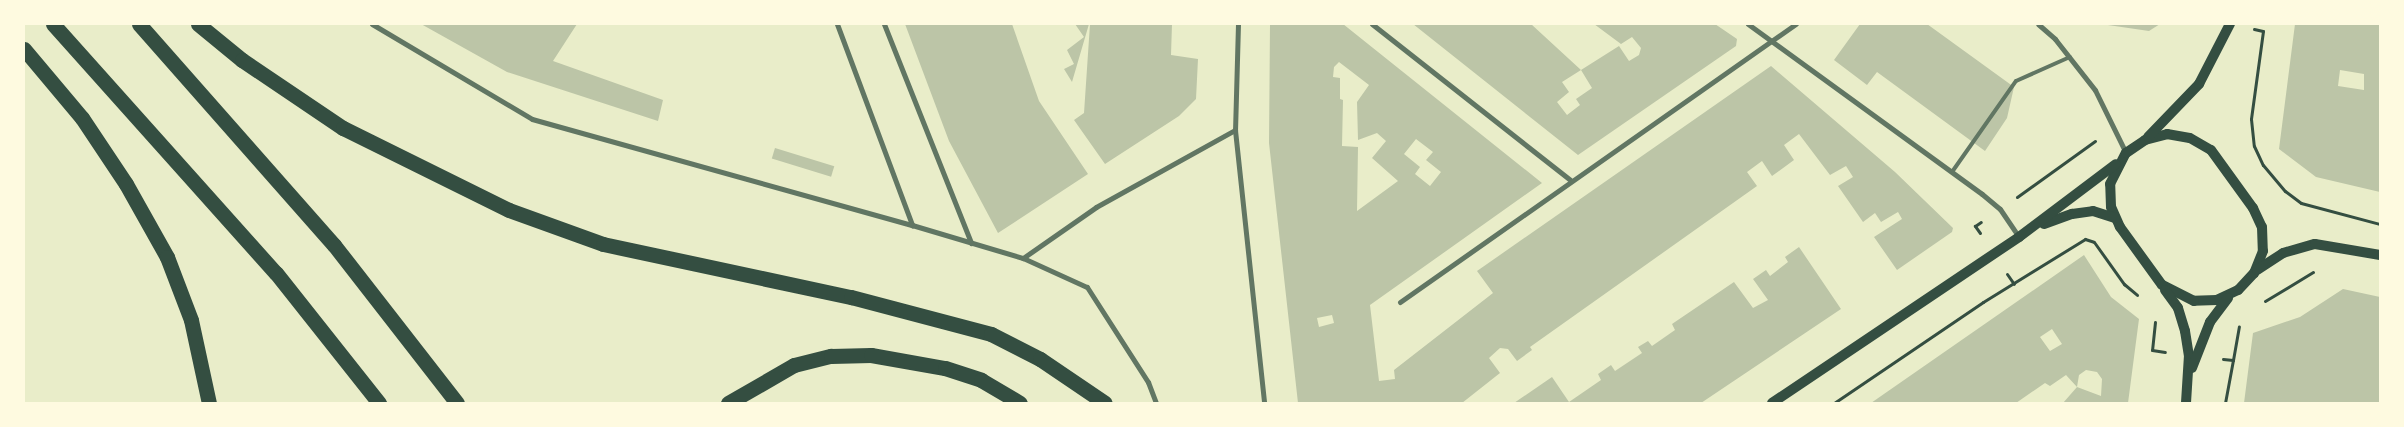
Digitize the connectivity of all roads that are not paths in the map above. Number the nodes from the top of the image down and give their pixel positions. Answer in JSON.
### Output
{"nodes":[{"id":1,"x":54,"y":24,"type":"edge"},
{"id":2,"x":139,"y":24,"type":"edge"},
{"id":3,"x":198,"y":24,"type":"edge"},
{"id":4,"x":372,"y":24,"type":"edge"},
{"id":5,"x":837,"y":24,"type":"edge"},
{"id":6,"x":884,"y":24,"type":"edge"},
{"id":7,"x":1238,"y":24,"type":"edge"},
{"id":8,"x":1372,"y":24,"type":"edge"},
{"id":9,"x":1748,"y":24,"type":"edge"},
{"id":10,"x":1796,"y":24,"type":"edge"},
{"id":11,"x":2038,"y":24,"type":"edge"},
{"id":12,"x":2230,"y":24,"type":"edge"},
{"id":13,"x":1772,"y":40,"type":"junction"},
{"id":14,"x":24,"y":49,"type":"edge"},
{"id":15,"x":2070,"y":57,"type":"junction"},
{"id":16,"x":1234,"y":130,"type":"junction"},
{"id":17,"x":2145,"y":140,"type":"junction"},
{"id":18,"x":2126,"y":153,"type":"junction"},
{"id":19,"x":2119,"y":162,"type":"junction"},
{"id":20,"x":1952,"y":172,"type":"junction"},
{"id":21,"x":1570,"y":180,"type":"junction"},
{"id":22,"x":2114,"y":218,"type":"junction"},
{"id":23,"x":912,"y":225,"type":"junction"},
{"id":24,"x":2019,"y":237,"type":"junction"},
{"id":25,"x":971,"y":242,"type":"junction"},
{"id":26,"x":2380,"y":255,"type":"edge"},
{"id":27,"x":1022,"y":258,"type":"junction"},
{"id":28,"x":2254,"y":272,"type":"junction"},
{"id":29,"x":2162,"y":285,"type":"junction"},
{"id":30,"x":2233,"y":293,"type":"junction"},
{"id":31,"x":1400,"y":302,"type":"dead end"},
{"id":32,"x":2189,"y":379,"type":"junction"},
{"id":33,"x":209,"y":403,"type":"edge"},
{"id":34,"x":379,"y":403,"type":"edge"},
{"id":35,"x":458,"y":403,"type":"edge"},
{"id":36,"x":728,"y":403,"type":"edge"},
{"id":37,"x":1020,"y":403,"type":"edge"},
{"id":38,"x":1105,"y":403,"type":"edge"},
{"id":39,"x":1156,"y":403,"type":"edge"},
{"id":40,"x":1264,"y":403,"type":"edge"},
{"id":41,"x":1772,"y":403,"type":"edge"},
{"id":42,"x":2186,"y":403,"type":"edge"}],
"edges":[{"from":1,"to":34,"type":"highway"},
{"from":2,"to":35,"type":"highway"},
{"from":3,"to":38,"type":"highway"},
{"from":4,"to":23,"type":"street"},
{"from":5,"to":23,"type":"street"},
{"from":6,"to":25,"type":"street"},
{"from":7,"to":16,"type":"street"},
{"from":8,"to":21,"type":"street"},
{"from":9,"to":13,"type":"street"},
{"from":10,"to":13,"type":"street"},
{"from":11,"to":15,"type":"street"},
{"from":12,"to":17,"type":"main road"},
{"from":13,"to":20,"type":"street"},
{"from":13,"to":21,"type":"street"},
{"from":14,"to":33,"type":"highway"},
{"from":15,"to":18,"type":"street"},
{"from":15,"to":20,"type":"lane"},
{"from":16,"to":27,"type":"street"},
{"from":16,"to":40,"type":"street"},
{"from":17,"to":18,"type":"main road"},
{"from":17,"to":28,"type":"main road"},
{"from":18,"to":19,"type":"main road"},
{"from":19,"to":22,"type":"main road"},
{"from":19,"to":24,"type":"main road"},
{"from":20,"to":24,"type":"street"},
{"from":21,"to":31,"type":"street"},
{"from":22,"to":24,"type":"main road"},
{"from":22,"to":29,"type":"main road"},
{"from":23,"to":25,"type":"street"},
{"from":24,"to":41,"type":"main road"},
{"from":25,"to":27,"type":"street"},
{"from":26,"to":28,"type":"main road"},
{"from":27,"to":39,"type":"street"},
{"from":28,"to":30,"type":"main road"},
{"from":29,"to":30,"type":"main road"},
{"from":29,"to":32,"type":"main road"},
{"from":30,"to":32,"type":"main road"},
{"from":32,"to":42,"type":"main road"},
{"from":36,"to":37,"type":"highway"}]}
